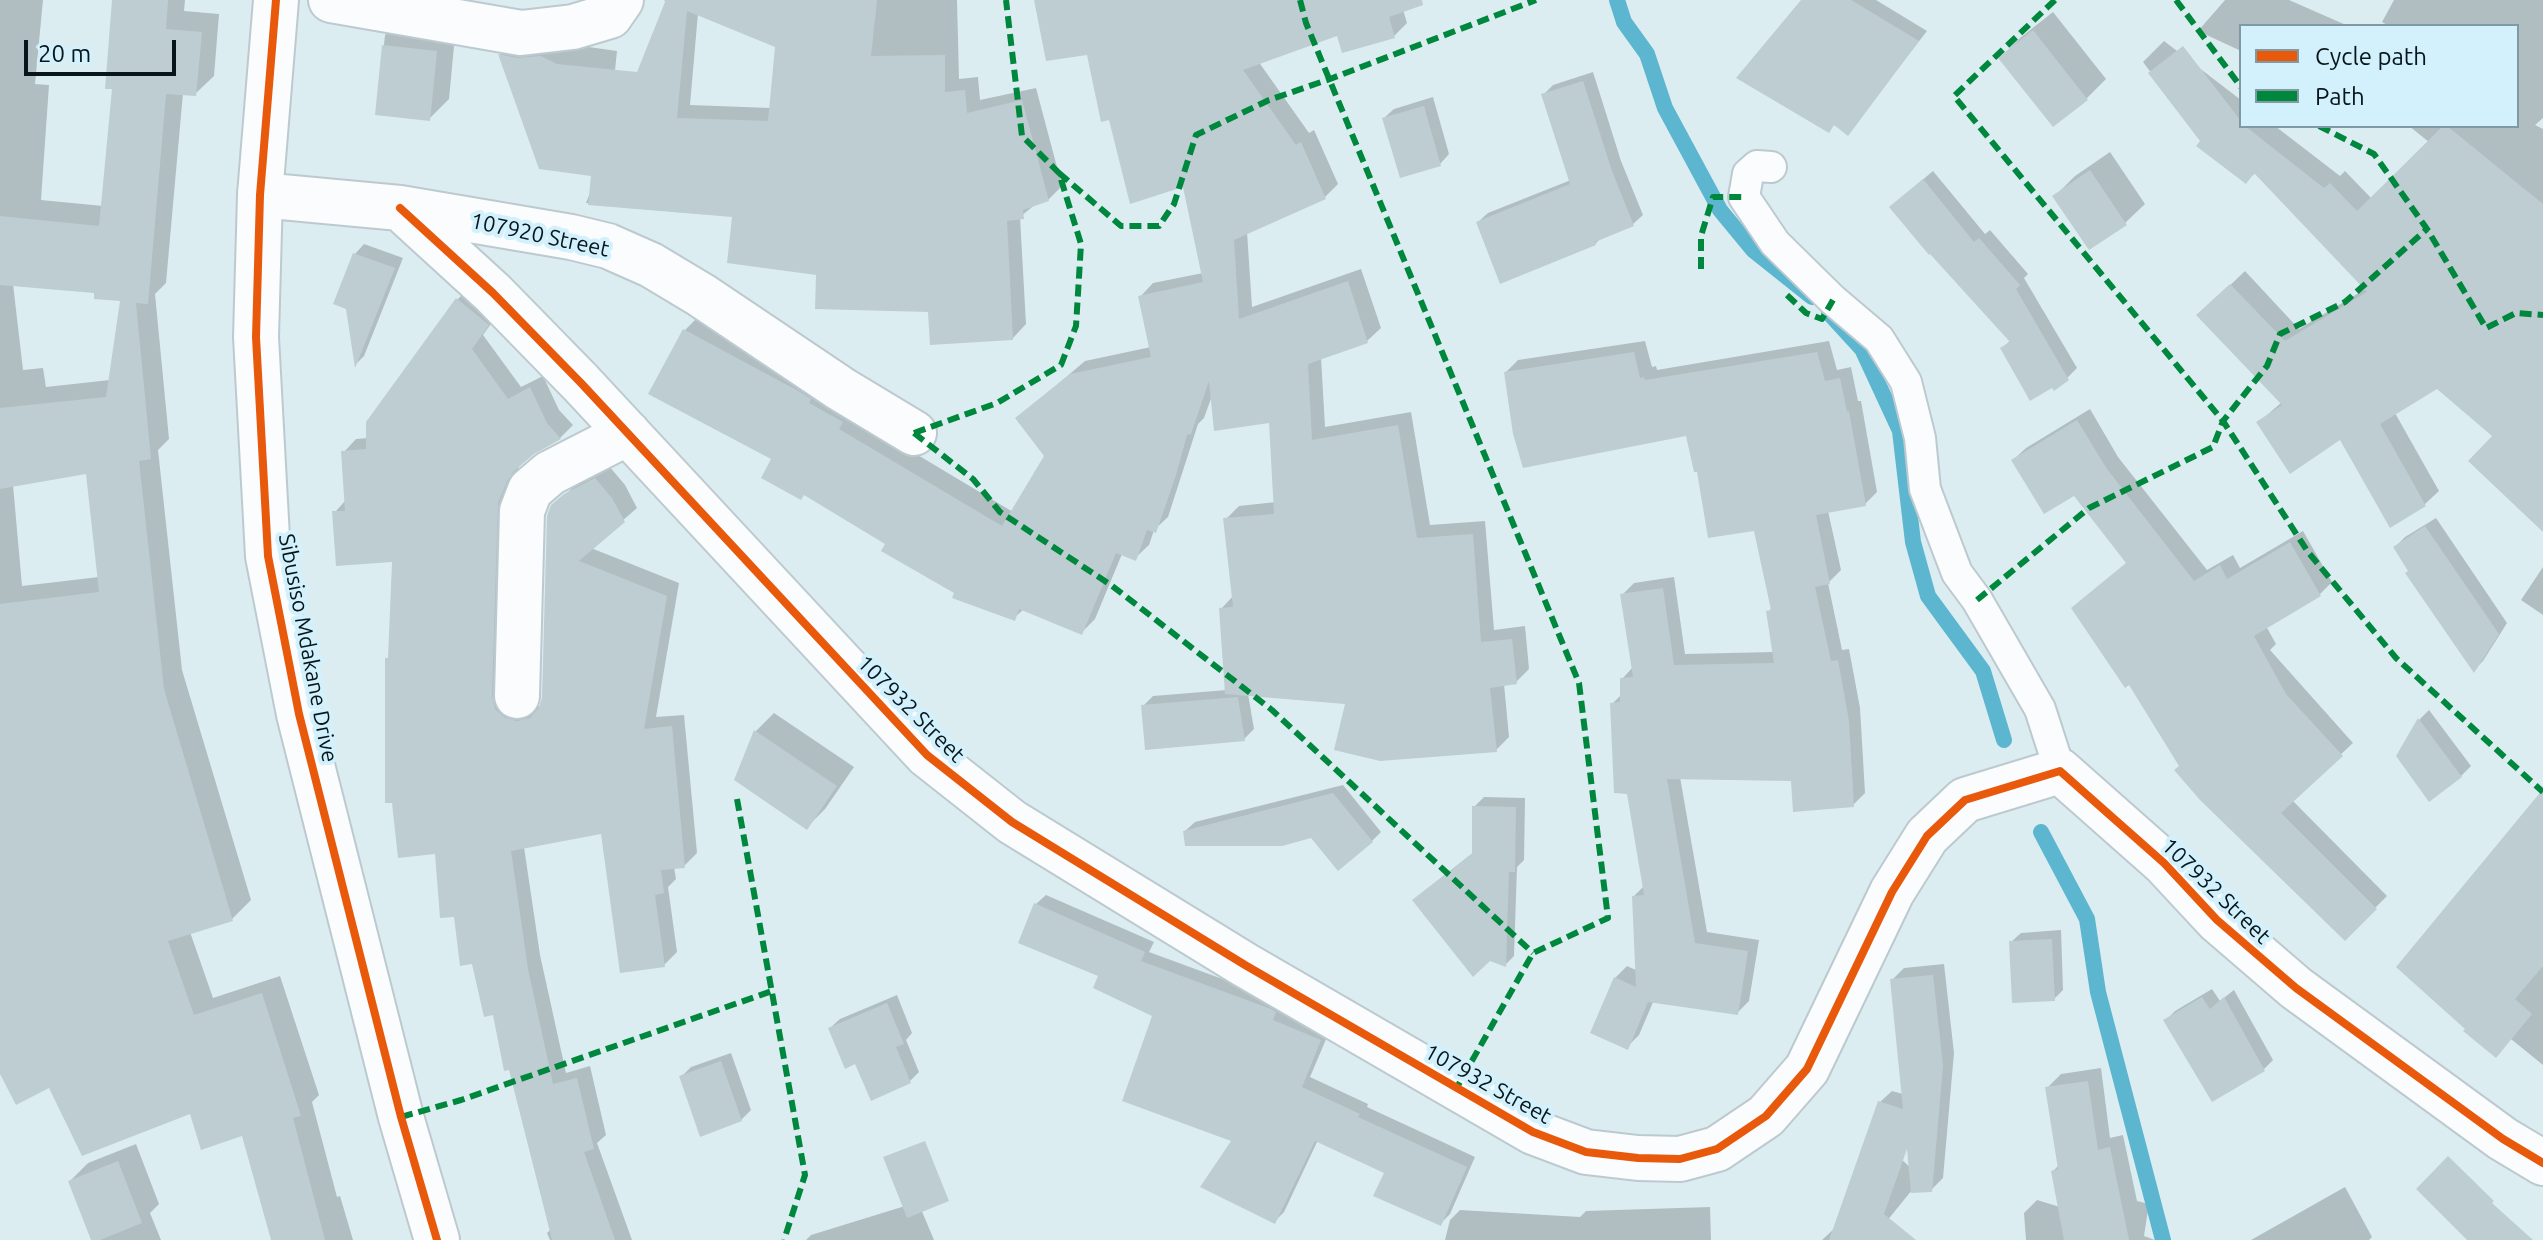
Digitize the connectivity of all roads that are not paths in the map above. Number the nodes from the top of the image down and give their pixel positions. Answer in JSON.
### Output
{"nodes":[{"id":1,"x":276,"y":0,"type":"edge"},
{"id":2,"x":331,"y":0,"type":"edge"},
{"id":3,"x":621,"y":0,"type":"edge"},
{"id":4,"x":1771,"y":167,"type":"dead end"},
{"id":5,"x":260,"y":195,"type":"junction"},
{"id":6,"x":400,"y":208,"type":"junction"},
{"id":7,"x":628,"y":433,"type":"junction"},
{"id":8,"x":914,"y":433,"type":"dead end"},
{"id":9,"x":517,"y":696,"type":"dead end"},
{"id":10,"x":2060,"y":771,"type":"junction"},
{"id":11,"x":2543,"y":1163,"type":"edge"},
{"id":12,"x":437,"y":1240,"type":"edge"}],
"edges":[{"from":1,"to":5,"type":"street","name":"Sibusiso Mdakane Drive"},
{"from":2,"to":3,"type":"street"},
{"from":4,"to":10,"type":"lane"},
{"from":5,"to":6,"type":"street","name":"107920 Street"},
{"from":5,"to":12,"type":"street","name":"Sibusiso Mdakane Drive"},
{"from":6,"to":7,"type":"street","name":"107932 Street"},
{"from":6,"to":8,"type":"street","name":"107920 Street"},
{"from":7,"to":9,"type":"street"},
{"from":7,"to":10,"type":"street","name":"107932 Street"},
{"from":10,"to":11,"type":"street","name":"107932 Street"}]}
